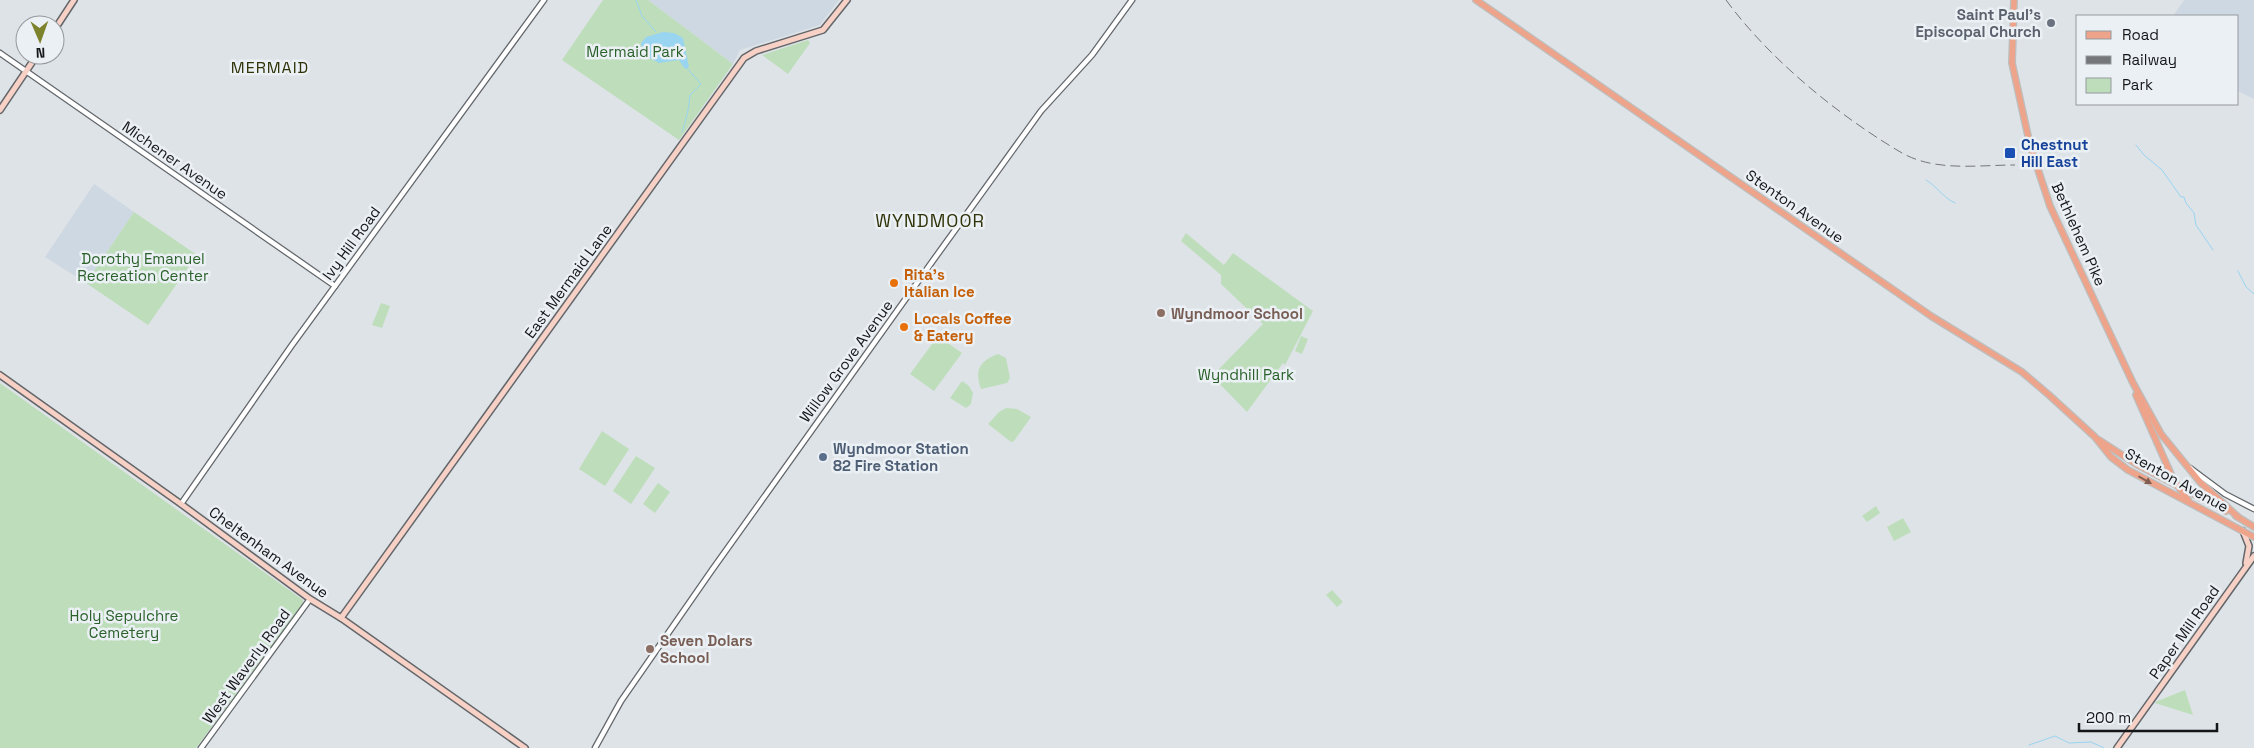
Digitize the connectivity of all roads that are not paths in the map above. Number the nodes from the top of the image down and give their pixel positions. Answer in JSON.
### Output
{"nodes":[{"id":1,"x":74,"y":0,"type":"edge"},
{"id":2,"x":544,"y":0,"type":"edge"},
{"id":3,"x":847,"y":0,"type":"edge"},
{"id":4,"x":1132,"y":0,"type":"edge"},
{"id":5,"x":1476,"y":0,"type":"edge"},
{"id":6,"x":2014,"y":0,"type":"edge"},
{"id":7,"x":64,"y":15,"type":"edge"},
{"id":8,"x":0,"y":53,"type":"edge"},
{"id":9,"x":30,"y":65,"type":"edge"},
{"id":10,"x":26,"y":71,"type":"junction"},
{"id":11,"x":0,"y":110,"type":"edge"},
{"id":12,"x":335,"y":286,"type":"junction"},
{"id":13,"x":0,"y":375,"type":"edge"},
{"id":14,"x":2133,"y":383,"type":"junction"},
{"id":15,"x":2095,"y":437,"type":"junction"},
{"id":16,"x":2182,"y":462,"type":"junction"},
{"id":17,"x":2177,"y":486,"type":"junction"},
{"id":18,"x":181,"y":504,"type":"junction"},
{"id":19,"x":2192,"y":504,"type":"junction"},
{"id":20,"x":2254,"y":509,"type":"edge"},
{"id":21,"x":2238,"y":518,"type":"junction"},
{"id":22,"x":2254,"y":527,"type":"edge"},
{"id":23,"x":2241,"y":529,"type":"junction"},
{"id":24,"x":2254,"y":536,"type":"edge"},
{"id":25,"x":2254,"y":556,"type":"edge"},
{"id":26,"x":2245,"y":567,"type":"junction"},
{"id":27,"x":310,"y":600,"type":"junction"},
{"id":28,"x":341,"y":618,"type":"junction"},
{"id":29,"x":201,"y":748,"type":"edge"},
{"id":30,"x":525,"y":748,"type":"edge"},
{"id":31,"x":595,"y":748,"type":"edge"},
{"id":32,"x":2117,"y":748,"type":"edge"}],
"edges":[{"from":1,"to":7,"type":"main road"},
{"from":2,"to":12,"type":"street","name":"Ivy Hill Road"},
{"from":3,"to":28,"type":"main road","name":"East Mermaid Lane"},
{"from":4,"to":31,"type":"street","name":"Willow Grove Avenue"},
{"from":5,"to":15,"type":"main road","name":"Stenton Avenue"},
{"from":6,"to":14,"type":"main road","name":"Bethlehem Pike"},
{"from":8,"to":10,"type":"street","name":"Michener Avenue"},
{"from":9,"to":10,"type":"main road"},
{"from":10,"to":11,"type":"main road"},
{"from":10,"to":12,"type":"street","name":"Michener Avenue"},
{"from":12,"to":18,"type":"street","name":"Ivy Hill Road"},
{"from":13,"to":18,"type":"main road","name":"Cheltenham Avenue"},
{"from":14,"to":16,"type":"main road","name":"Bethlehem Pike"},
{"from":14,"to":17,"type":"main road","name":"Bethlehem Pike"},
{"from":15,"to":17,"type":"main road","name":"Stenton Avenue"},
{"from":15,"to":19,"type":"main road","name":"Stenton Avenue","one_way":true},
{"from":16,"to":20,"type":"street"},
{"from":16,"to":21,"type":"main road","name":"Bethlehem Pike"},
{"from":17,"to":19,"type":"main road","name":"Bethlehem Pike"},
{"from":17,"to":21,"type":"main road","name":"Stenton Avenue"},
{"from":18,"to":27,"type":"main road","name":"Cheltenham Avenue"},
{"from":19,"to":23,"type":"main road","name":"Stenton Avenue"},
{"from":21,"to":22,"type":"main road","name":"Stenton Avenue"},
{"from":23,"to":24,"type":"main road","name":"Stenton Avenue"},
{"from":23,"to":26,"type":"main road"},
{"from":25,"to":26,"type":"main road","name":"Paper Mill Road"},
{"from":26,"to":32,"type":"main road","name":"Paper Mill Road"},
{"from":27,"to":28,"type":"main road","name":"Cheltenham Avenue"},
{"from":27,"to":29,"type":"street","name":"West Waverly Road"},
{"from":28,"to":30,"type":"main road","name":"Cheltenham Avenue"}]}
